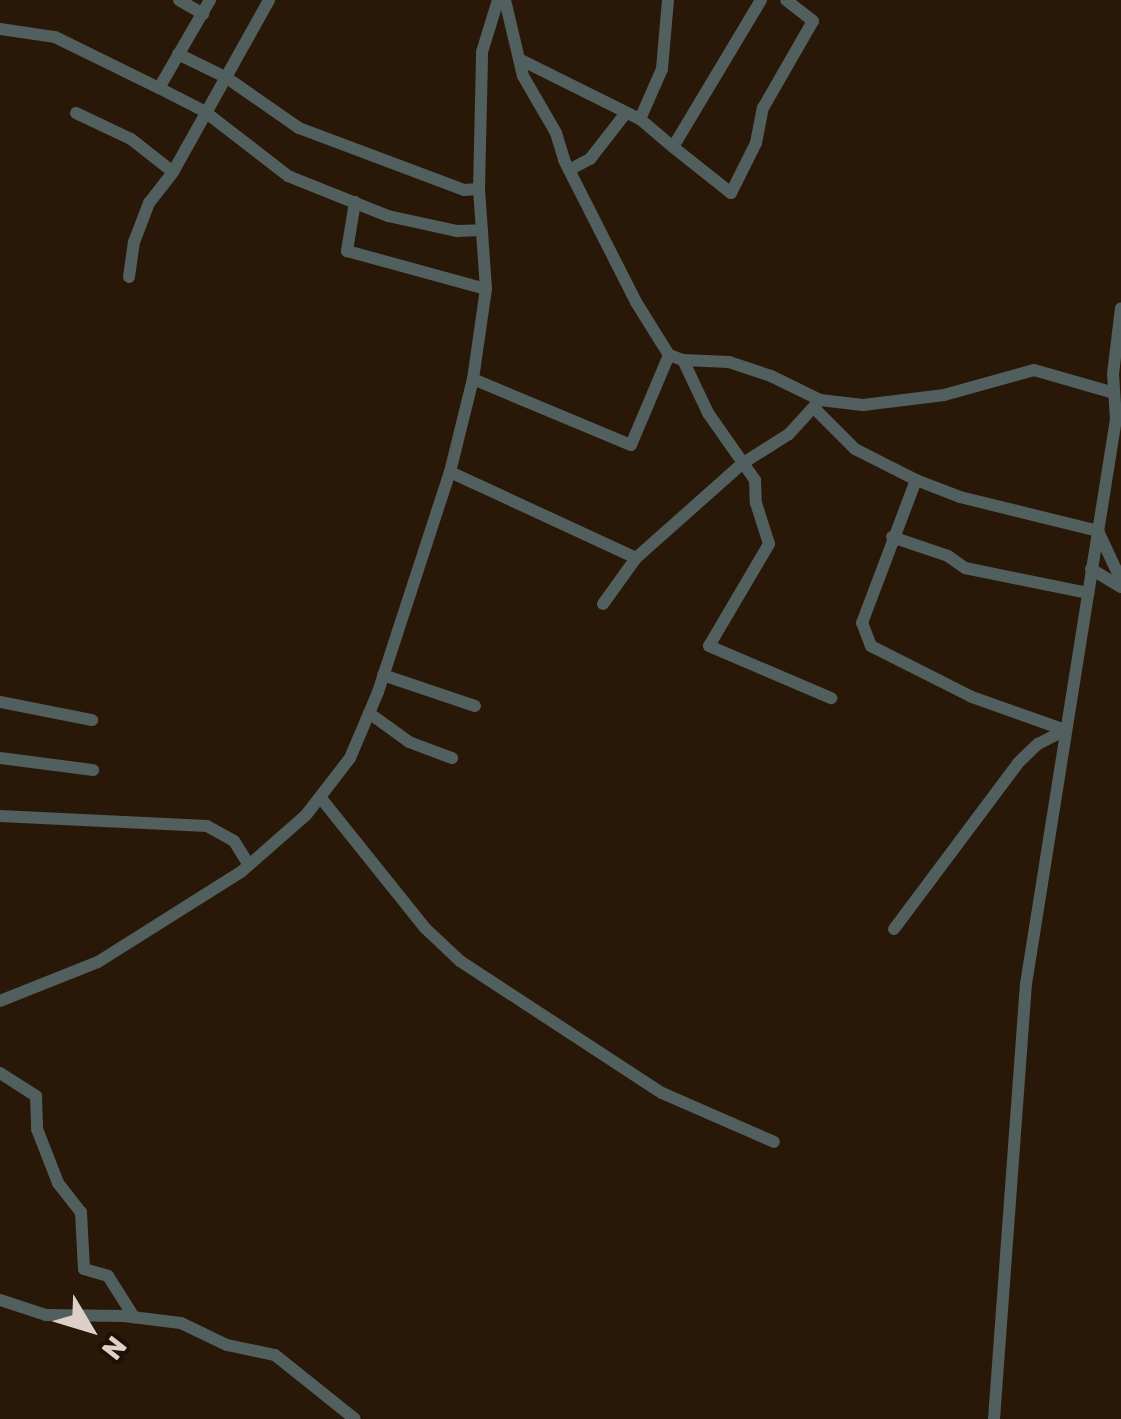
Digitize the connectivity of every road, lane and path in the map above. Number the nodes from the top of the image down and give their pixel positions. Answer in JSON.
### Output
{"nodes":[{"id":1,"x":179,"y":0,"type":"edge"},
{"id":2,"x":210,"y":0,"type":"edge"},
{"id":3,"x":269,"y":0,"type":"edge"},
{"id":4,"x":502,"y":0,"type":"edge"},
{"id":5,"x":668,"y":0,"type":"edge"},
{"id":6,"x":761,"y":0,"type":"edge"},
{"id":7,"x":786,"y":0,"type":"edge"},
{"id":8,"x":202,"y":14,"type":"junction"},
{"id":9,"x":0,"y":29,"type":"edge"},
{"id":10,"x":178,"y":54,"type":"junction"},
{"id":11,"x":519,"y":59,"type":"junction"},
{"id":12,"x":227,"y":78,"type":"junction"},
{"id":13,"x":158,"y":88,"type":"junction"},
{"id":14,"x":76,"y":112,"type":"dead end"},
{"id":15,"x":204,"y":112,"type":"junction"},
{"id":16,"x":633,"y":116,"type":"junction"},
{"id":17,"x":672,"y":148,"type":"junction"},
{"id":18,"x":570,"y":170,"type":"junction"},
{"id":19,"x":173,"y":172,"type":"junction"},
{"id":20,"x":480,"y":189,"type":"junction"},
{"id":21,"x":355,"y":202,"type":"junction"},
{"id":22,"x":482,"y":230,"type":"junction"},
{"id":23,"x":129,"y":277,"type":"dead end"},
{"id":24,"x":486,"y":289,"type":"junction"},
{"id":25,"x":1121,"y":308,"type":"edge"},
{"id":26,"x":676,"y":357,"type":"junction"},
{"id":27,"x":474,"y":379,"type":"junction"},
{"id":28,"x":1114,"y":393,"type":"junction"},
{"id":29,"x":817,"y":404,"type":"junction"},
{"id":30,"x":743,"y":463,"type":"junction"},
{"id":31,"x":450,"y":472,"type":"junction"},
{"id":32,"x":916,"y":480,"type":"junction"},
{"id":33,"x":1098,"y":531,"type":"junction"},
{"id":34,"x":892,"y":537,"type":"junction"},
{"id":35,"x":636,"y":558,"type":"junction"},
{"id":36,"x":1092,"y":569,"type":"junction"},
{"id":37,"x":1121,"y":584,"type":"edge"},
{"id":38,"x":1088,"y":592,"type":"junction"},
{"id":39,"x":603,"y":604,"type":"dead end"},
{"id":40,"x":383,"y":674,"type":"junction"},
{"id":41,"x":831,"y":698,"type":"dead end"},
{"id":42,"x":0,"y":702,"type":"edge"},
{"id":43,"x":475,"y":706,"type":"dead end"},
{"id":44,"x":369,"y":713,"type":"junction"},
{"id":45,"x":92,"y":720,"type":"dead end"},
{"id":46,"x":1065,"y":730,"type":"junction"},
{"id":47,"x":0,"y":758,"type":"edge"},
{"id":48,"x":452,"y":758,"type":"dead end"},
{"id":49,"x":93,"y":770,"type":"dead end"},
{"id":50,"x":320,"y":796,"type":"junction"},
{"id":51,"x":0,"y":816,"type":"edge"},
{"id":52,"x":248,"y":865,"type":"junction"},
{"id":53,"x":894,"y":928,"type":"dead end"},
{"id":54,"x":0,"y":1002,"type":"edge"},
{"id":55,"x":0,"y":1073,"type":"edge"},
{"id":56,"x":774,"y":1142,"type":"dead end"},
{"id":57,"x":0,"y":1300,"type":"edge"},
{"id":58,"x":134,"y":1317,"type":"junction"},
{"id":59,"x":355,"y":1419,"type":"edge"},
{"id":60,"x":994,"y":1419,"type":"edge"}],
"edges":[{"from":1,"to":8,"type":"street"},
{"from":2,"to":8,"type":"street"},
{"from":3,"to":12,"type":"street"},
{"from":4,"to":11,"type":"street"},
{"from":4,"to":20,"type":"street"},
{"from":5,"to":16,"type":"street"},
{"from":6,"to":17,"type":"street"},
{"from":7,"to":17,"type":"street"},
{"from":8,"to":10,"type":"street"},
{"from":9,"to":13,"type":"street"},
{"from":10,"to":12,"type":"street"},
{"from":10,"to":13,"type":"street"},
{"from":11,"to":16,"type":"street"},
{"from":11,"to":18,"type":"street"},
{"from":12,"to":15,"type":"street"},
{"from":12,"to":20,"type":"street"},
{"from":13,"to":15,"type":"street"},
{"from":14,"to":19,"type":"street"},
{"from":15,"to":19,"type":"street"},
{"from":15,"to":21,"type":"street"},
{"from":16,"to":17,"type":"street"},
{"from":16,"to":18,"type":"street"},
{"from":18,"to":26,"type":"street"},
{"from":19,"to":23,"type":"street"},
{"from":20,"to":22,"type":"street"},
{"from":21,"to":22,"type":"street"},
{"from":21,"to":24,"type":"street"},
{"from":22,"to":24,"type":"street"},
{"from":24,"to":27,"type":"street"},
{"from":25,"to":28,"type":"street"},
{"from":26,"to":27,"type":"street"},
{"from":26,"to":29,"type":"street"},
{"from":26,"to":30,"type":"street"},
{"from":27,"to":31,"type":"street"},
{"from":28,"to":29,"type":"street"},
{"from":28,"to":33,"type":"street"},
{"from":29,"to":30,"type":"street"},
{"from":29,"to":32,"type":"street"},
{"from":30,"to":35,"type":"street"},
{"from":30,"to":41,"type":"street"},
{"from":31,"to":35,"type":"street"},
{"from":31,"to":40,"type":"street"},
{"from":32,"to":33,"type":"street"},
{"from":32,"to":34,"type":"street"},
{"from":33,"to":36,"type":"street"},
{"from":33,"to":37,"type":"street"},
{"from":34,"to":38,"type":"street"},
{"from":34,"to":46,"type":"street"},
{"from":35,"to":39,"type":"street"},
{"from":36,"to":37,"type":"street"},
{"from":36,"to":38,"type":"street"},
{"from":38,"to":46,"type":"street"},
{"from":40,"to":43,"type":"street"},
{"from":40,"to":44,"type":"street"},
{"from":42,"to":45,"type":"street"},
{"from":44,"to":48,"type":"street"},
{"from":44,"to":50,"type":"street"},
{"from":46,"to":53,"type":"street"},
{"from":46,"to":60,"type":"street"},
{"from":47,"to":49,"type":"street"},
{"from":50,"to":52,"type":"street"},
{"from":50,"to":56,"type":"street"},
{"from":51,"to":52,"type":"street"},
{"from":52,"to":54,"type":"street"},
{"from":55,"to":58,"type":"street"},
{"from":57,"to":58,"type":"street"},
{"from":58,"to":59,"type":"street"}]}
